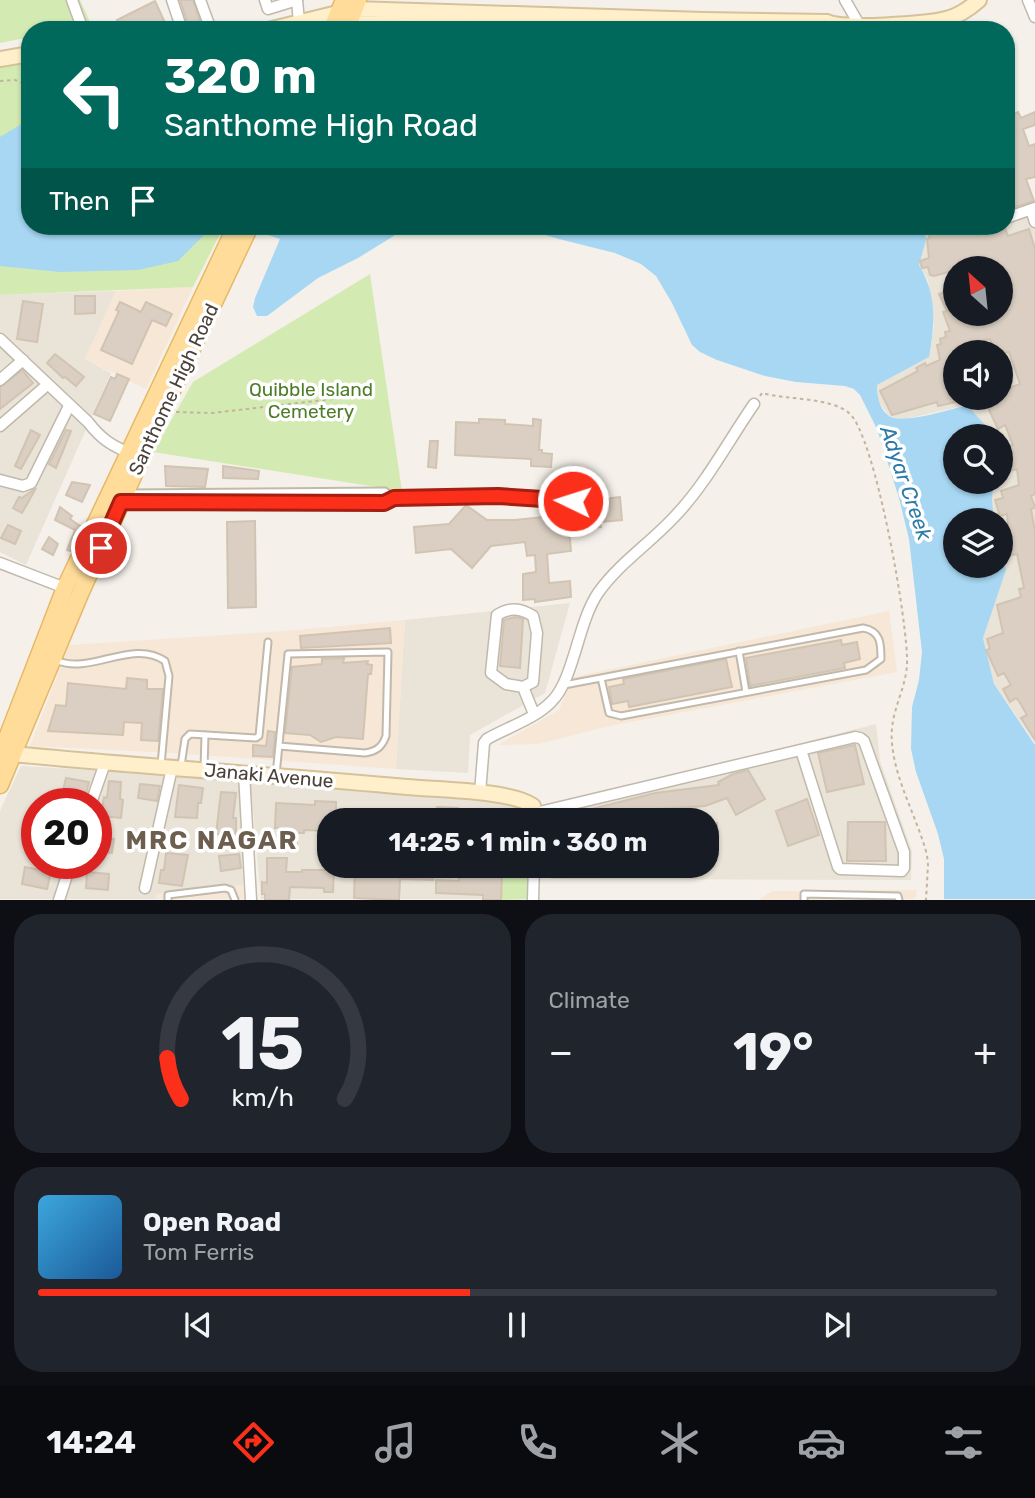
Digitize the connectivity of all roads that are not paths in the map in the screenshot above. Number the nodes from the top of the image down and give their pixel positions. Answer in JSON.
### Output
{"nodes":[{"id":1,"x":72,"y":0,"type":"edge"},
{"id":2,"x":172,"y":0,"type":"edge"},
{"id":3,"x":200,"y":0,"type":"edge"},
{"id":4,"x":265,"y":0,"type":"edge"},
{"id":5,"x":297,"y":0,"type":"edge"},
{"id":6,"x":845,"y":0,"type":"edge"},
{"id":7,"x":979,"y":0,"type":"edge"},
{"id":8,"x":1028,"y":0,"type":"edge"},
{"id":9,"x":281,"y":6,"type":"junction"},
{"id":10,"x":446,"y":12,"type":"edge"},
{"id":11,"x":344,"y":16,"type":"edge"},
{"id":12,"x":1035,"y":17,"type":"edge"},
{"id":13,"x":80,"y":21,"type":"edge"},
{"id":14,"x":179,"y":21,"type":"edge"},
{"id":15,"x":206,"y":21,"type":"edge"},
{"id":16,"x":282,"y":21,"type":"edge"},
{"id":17,"x":299,"y":21,"type":"edge"},
{"id":18,"x":306,"y":21,"type":"edge"},
{"id":19,"x":569,"y":21,"type":"edge"},
{"id":20,"x":789,"y":21,"type":"edge"},
{"id":21,"x":857,"y":21,"type":"edge"},
{"id":22,"x":922,"y":21,"type":"edge"},
{"id":23,"x":21,"y":56,"type":"edge"},
{"id":24,"x":0,"y":59,"type":"edge"},
{"id":25,"x":1033,"y":209,"type":"edge"},
{"id":26,"x":1015,"y":215,"type":"edge"},
{"id":27,"x":1035,"y":222,"type":"edge"},
{"id":28,"x":232,"y":235,"type":"edge"},
{"id":29,"x":245,"y":235,"type":"edge"},
{"id":30,"x":206,"y":301,"type":"junction"},
{"id":31,"x":0,"y":339,"type":"edge"},
{"id":32,"x":23,"y":360,"type":"junction"},
{"id":33,"x":0,"y":380,"type":"edge"},
{"id":34,"x":47,"y":385,"type":"junction"},
{"id":35,"x":754,"y":404,"type":"dead end"},
{"id":36,"x":69,"y":406,"type":"junction"},
{"id":37,"x":0,"y":426,"type":"edge"},
{"id":38,"x":134,"y":455,"type":"junction"},
{"id":39,"x":0,"y":481,"type":"edge"},
{"id":40,"x":123,"y":497,"type":"junction"},
{"id":41,"x":394,"y":498,"type":"junction"},
{"id":42,"x":573,"y":501,"type":"dead end"},
{"id":43,"x":0,"y":563,"type":"edge"},
{"id":44,"x":65,"y":588,"type":"junction"},
{"id":45,"x":268,"y":642,"type":"dead end"},
{"id":46,"x":739,"y":652,"type":"junction"},
{"id":47,"x":53,"y":659,"type":"junction"},
{"id":48,"x":601,"y":678,"type":"junction"},
{"id":49,"x":561,"y":685,"type":"junction"},
{"id":50,"x":523,"y":687,"type":"junction"},
{"id":51,"x":746,"y":692,"type":"junction"},
{"id":52,"x":534,"y":714,"type":"junction"},
{"id":53,"x":205,"y":735,"type":"junction"},
{"id":54,"x":279,"y":746,"type":"junction"},
{"id":55,"x":801,"y":750,"type":"junction"},
{"id":56,"x":5,"y":753,"type":"edge"},
{"id":57,"x":105,"y":763,"type":"junction"},
{"id":58,"x":172,"y":768,"type":"junction"},
{"id":59,"x":204,"y":769,"type":"junction"},
{"id":60,"x":244,"y":773,"type":"junction"},
{"id":61,"x":276,"y":775,"type":"junction"},
{"id":62,"x":1,"y":778,"type":"edge"},
{"id":63,"x":96,"y":788,"type":"edge"},
{"id":64,"x":480,"y":793,"type":"junction"},
{"id":65,"x":530,"y":808,"type":"edge"},
{"id":66,"x":555,"y":808,"type":"edge"},
{"id":67,"x":534,"y":878,"type":"edge"},
{"id":68,"x":66,"y":879,"type":"edge"},
{"id":69,"x":145,"y":888,"type":"dead end"},
{"id":70,"x":251,"y":897,"type":"edge"},
{"id":71,"x":235,"y":898,"type":"edge"},
{"id":72,"x":59,"y":900,"type":"edge"},
{"id":73,"x":168,"y":900,"type":"edge"},
{"id":74,"x":533,"y":900,"type":"edge"},
{"id":75,"x":804,"y":900,"type":"edge"},
{"id":76,"x":899,"y":900,"type":"edge"}],
"edges":[{"from":1,"to":13,"type":"street"},
{"from":2,"to":14,"type":"street"},
{"from":3,"to":15,"type":"street"},
{"from":4,"to":9,"type":"street"},
{"from":5,"to":9,"type":"street"},
{"from":5,"to":17,"type":"street"},
{"from":6,"to":21,"type":"street"},
{"from":7,"to":22,"type":"street"},
{"from":8,"to":12,"type":"street"},
{"from":9,"to":16,"type":"street"},
{"from":10,"to":11,"type":"street"},
{"from":10,"to":19,"type":"street"},
{"from":10,"to":20,"type":"street"},
{"from":11,"to":18,"type":"street"},
{"from":23,"to":24,"type":"street"},
{"from":25,"to":26,"type":"street"},
{"from":25,"to":27,"type":"street"},
{"from":28,"to":30,"type":"main road","name":"Santhome High Road"},
{"from":29,"to":30,"type":"main road","name":"Santhome High Road"},
{"from":30,"to":38,"type":"main road","name":"Santhome High Road"},
{"from":30,"to":38,"type":"main road","name":"Santhome High Road"},
{"from":31,"to":32,"type":"street"},
{"from":32,"to":33,"type":"street"},
{"from":32,"to":34,"type":"street"},
{"from":34,"to":36,"type":"street"},
{"from":34,"to":37,"type":"street"},
{"from":35,"to":49,"type":"street"},
{"from":36,"to":38,"type":"street"},
{"from":36,"to":39,"type":"street"},
{"from":38,"to":40,"type":"main road","name":"Santhome High Road"},
{"from":38,"to":44,"type":"main road","name":"Santhome High Road"},
{"from":40,"to":41,"type":"lane"},
{"from":40,"to":41,"type":"lane"},
{"from":40,"to":47,"type":"main road","name":"Santhome High Road"},
{"from":41,"to":42,"type":"lane"},
{"from":43,"to":44,"type":"street"},
{"from":44,"to":56,"type":"main road","name":"Santhome High Road"},
{"from":45,"to":53,"type":"lane"},
{"from":46,"to":48,"type":"lane"},
{"from":46,"to":51,"type":"lane"},
{"from":46,"to":51,"type":"lane"},
{"from":47,"to":56,"type":"main road","name":"Santhome High Road"},
{"from":47,"to":58,"type":"lane"},
{"from":48,"to":49,"type":"lane"},
{"from":48,"to":51,"type":"lane"},
{"from":49,"to":52,"type":"street"},
{"from":50,"to":50,"type":"street"},
{"from":50,"to":52,"type":"street"},
{"from":52,"to":64,"type":"street"},
{"from":53,"to":58,"type":"lane"},
{"from":53,"to":59,"type":"lane"},
{"from":54,"to":54,"type":"lane"},
{"from":54,"to":61,"type":"lane"},
{"from":55,"to":55,"type":"street"},
{"from":55,"to":66,"type":"street"},
{"from":56,"to":57,"type":"street","name":"Janaki Avenue"},
{"from":56,"to":62,"type":"main road","name":"Santhome High Road"},
{"from":57,"to":58,"type":"street","name":"Janaki Avenue"},
{"from":57,"to":63,"type":"street"},
{"from":58,"to":59,"type":"street","name":"Janaki Avenue"},
{"from":58,"to":69,"type":"street"},
{"from":59,"to":60,"type":"street","name":"Janaki Avenue"},
{"from":60,"to":61,"type":"street","name":"Janaki Avenue"},
{"from":60,"to":70,"type":"street"},
{"from":61,"to":64,"type":"street","name":"Janaki Avenue"},
{"from":64,"to":65,"type":"street","name":"Janaki Avenue"},
{"from":67,"to":74,"type":"street"},
{"from":68,"to":72,"type":"street"},
{"from":70,"to":71,"type":"lane"},
{"from":71,"to":73,"type":"lane"},
{"from":75,"to":76,"type":"lane"}]}
